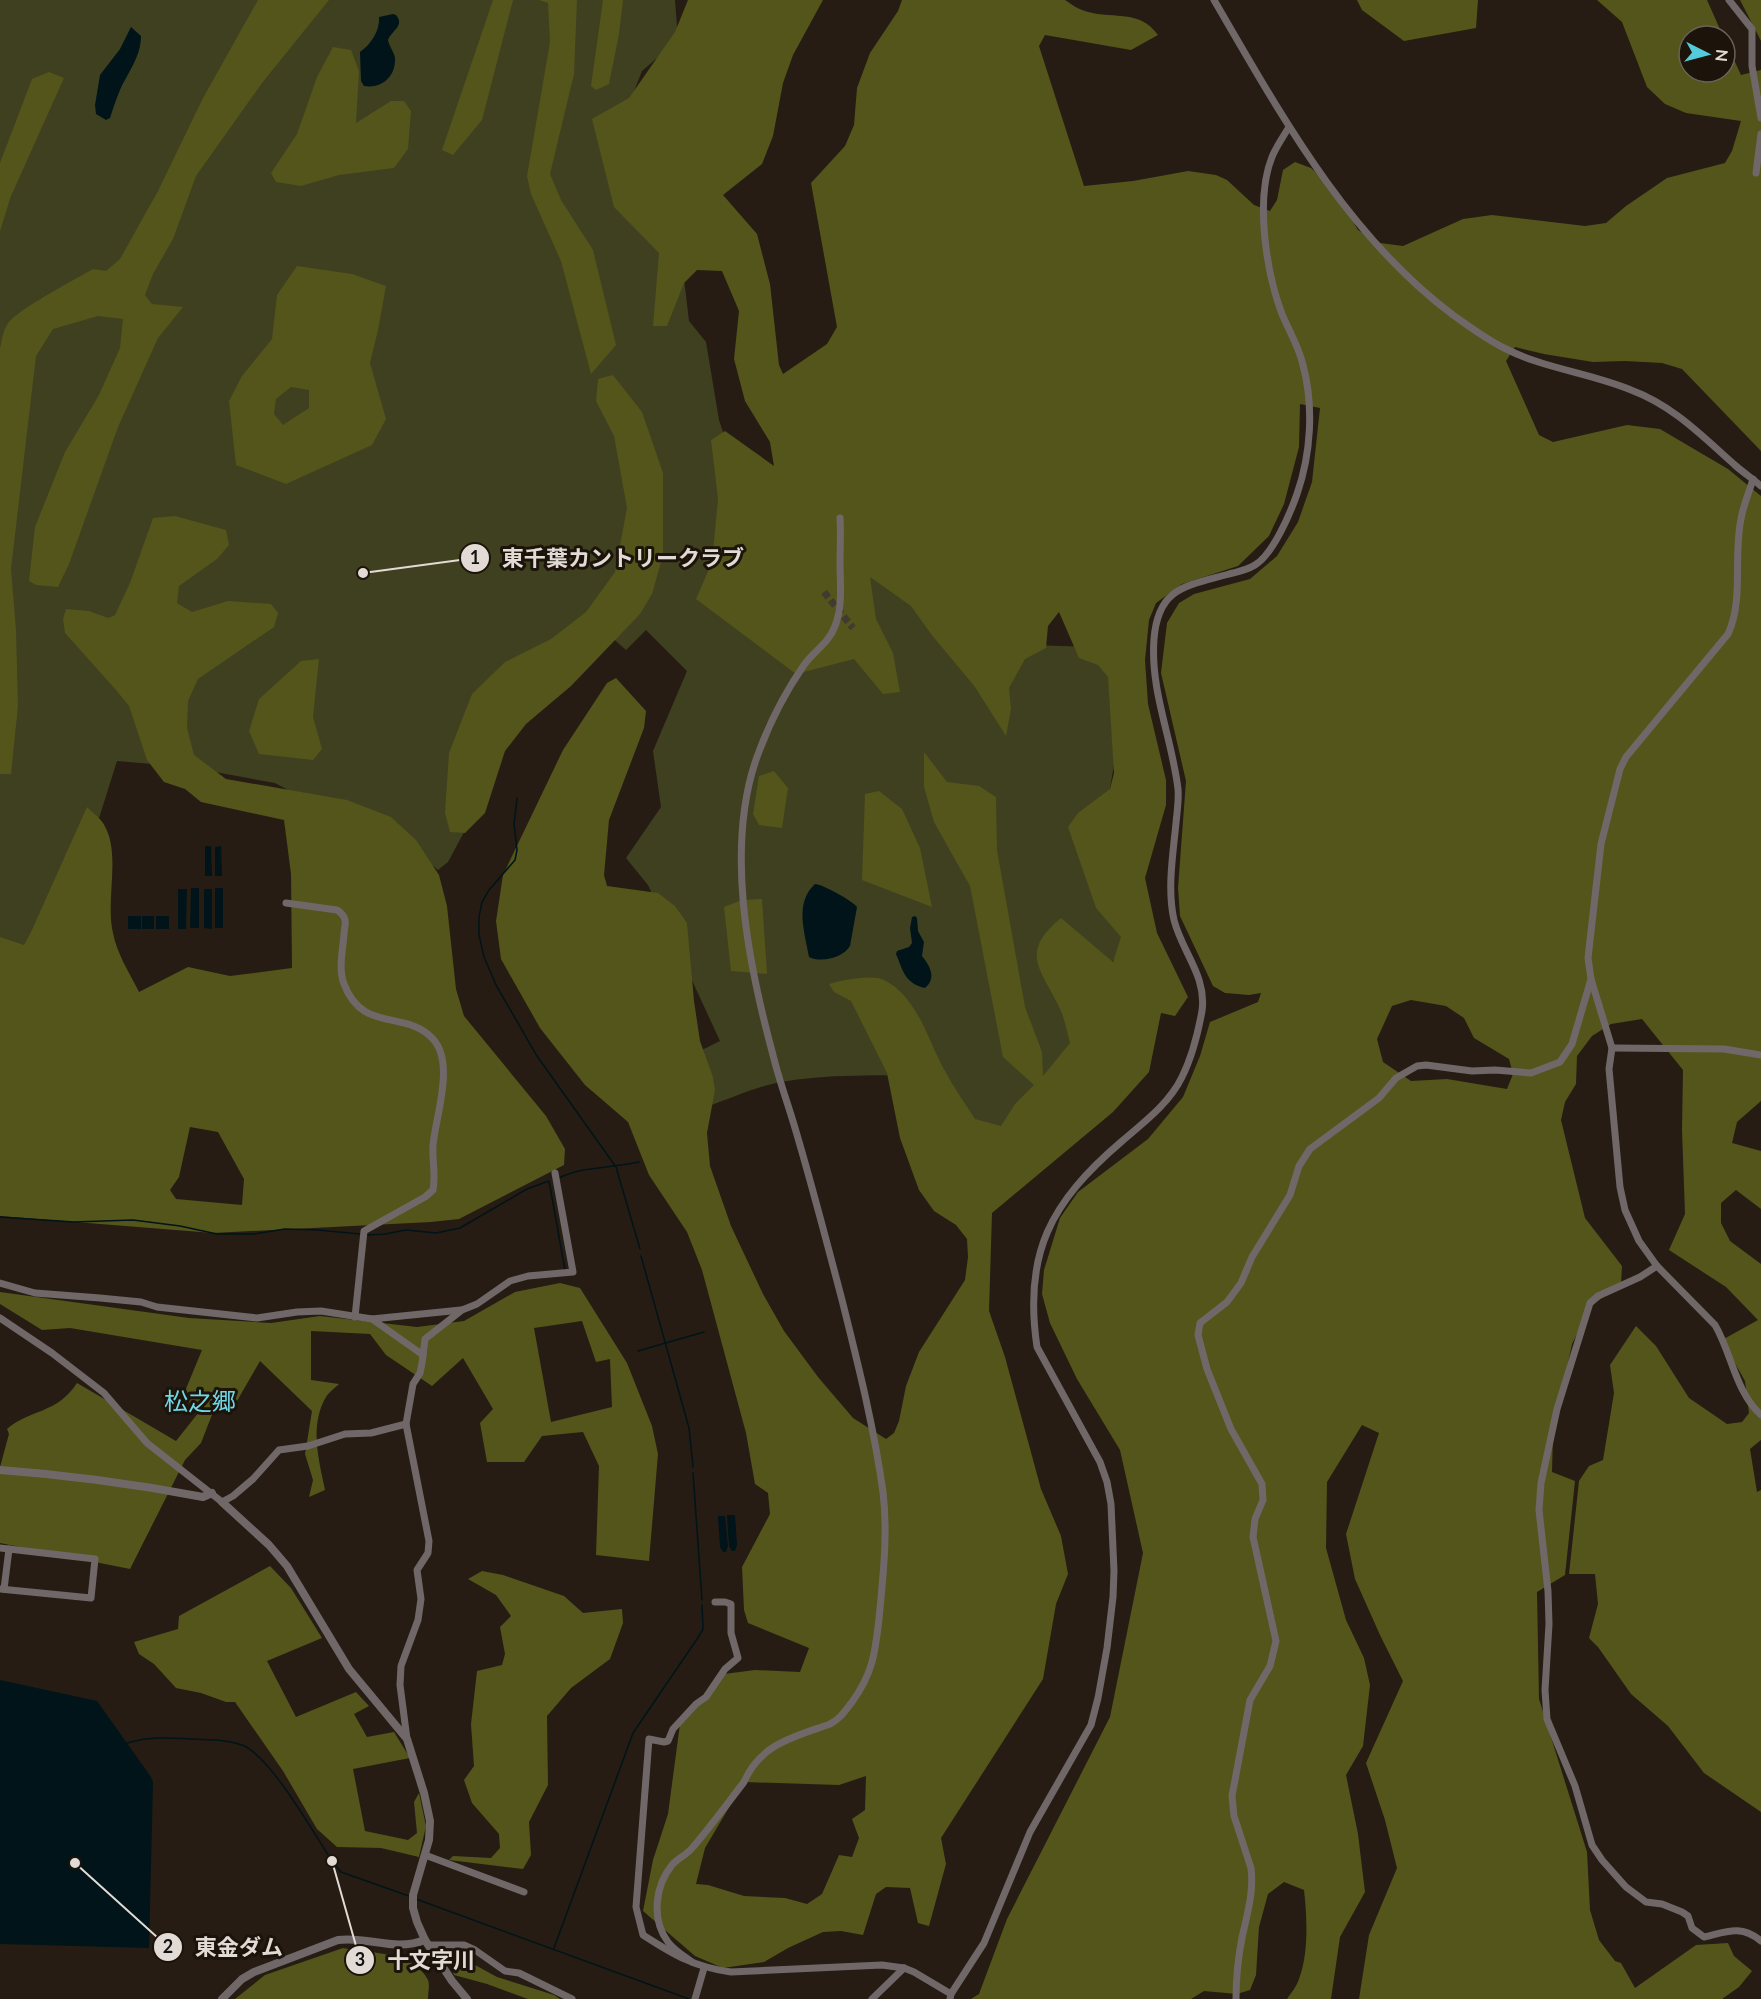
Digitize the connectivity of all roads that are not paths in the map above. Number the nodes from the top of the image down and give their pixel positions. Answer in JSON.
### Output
{"nodes":[{"id":1,"x":1214,"y":0,"type":"edge"},
{"id":2,"x":1729,"y":0,"type":"edge"},
{"id":3,"x":1761,"y":118,"type":"edge"},
{"id":4,"x":1288,"y":127,"type":"junction"},
{"id":5,"x":1761,"y":134,"type":"edge"},
{"id":6,"x":1756,"y":173,"type":"dead end"},
{"id":7,"x":1753,"y":479,"type":"junction"},
{"id":8,"x":1761,"y":486,"type":"edge"},
{"id":9,"x":840,"y":518,"type":"dead end"},
{"id":10,"x":286,"y":903,"type":"dead end"},
{"id":11,"x":1591,"y":979,"type":"junction"},
{"id":12,"x":1612,"y":1048,"type":"junction"},
{"id":13,"x":1761,"y":1055,"type":"edge"},
{"id":14,"x":555,"y":1173,"type":"dead end"},
{"id":15,"x":1657,"y":1266,"type":"junction"},
{"id":16,"x":0,"y":1283,"type":"edge"},
{"id":17,"x":462,"y":1310,"type":"junction"},
{"id":18,"x":356,"y":1317,"type":"junction"},
{"id":19,"x":0,"y":1318,"type":"edge"},
{"id":20,"x":372,"y":1319,"type":"junction"},
{"id":21,"x":423,"y":1355,"type":"junction"},
{"id":22,"x":1761,"y":1415,"type":"edge"},
{"id":23,"x":406,"y":1424,"type":"junction"},
{"id":24,"x":0,"y":1470,"type":"edge"},
{"id":25,"x":212,"y":1493,"type":"junction"},
{"id":26,"x":222,"y":1502,"type":"junction"},
{"id":27,"x":0,"y":1548,"type":"edge"},
{"id":28,"x":9,"y":1549,"type":"junction"},
{"id":29,"x":2,"y":1589,"type":"edge"},
{"id":30,"x":715,"y":1602,"type":"dead end"},
{"id":31,"x":407,"y":1738,"type":"junction"},
{"id":32,"x":425,"y":1855,"type":"junction"},
{"id":33,"x":524,"y":1892,"type":"dead end"},
{"id":34,"x":1761,"y":1941,"type":"edge"},
{"id":35,"x":426,"y":1943,"type":"junction"},
{"id":36,"x":692,"y":1962,"type":"junction"},
{"id":37,"x":704,"y":1968,"type":"junction"},
{"id":38,"x":904,"y":1968,"type":"junction"},
{"id":39,"x":950,"y":1997,"type":"edge"},
{"id":40,"x":222,"y":1999,"type":"edge"},
{"id":41,"x":467,"y":1999,"type":"edge"},
{"id":42,"x":572,"y":1999,"type":"edge"},
{"id":43,"x":695,"y":1999,"type":"edge"},
{"id":44,"x":872,"y":1999,"type":"edge"},
{"id":45,"x":1236,"y":1999,"type":"edge"}],
"edges":[{"from":1,"to":4,"type":"street"},
{"from":2,"to":3,"type":"street"},
{"from":4,"to":7,"type":"street"},
{"from":4,"to":39,"type":"street"},
{"from":5,"to":6,"type":"street"},
{"from":7,"to":8,"type":"street"},
{"from":7,"to":11,"type":"street"},
{"from":9,"to":36,"type":"street"},
{"from":10,"to":18,"type":"street"},
{"from":11,"to":12,"type":"street"},
{"from":11,"to":45,"type":"street"},
{"from":12,"to":13,"type":"street"},
{"from":12,"to":15,"type":"street"},
{"from":14,"to":17,"type":"street"},
{"from":15,"to":22,"type":"street"},
{"from":15,"to":34,"type":"street"},
{"from":16,"to":18,"type":"street"},
{"from":17,"to":20,"type":"street"},
{"from":17,"to":21,"type":"street"},
{"from":18,"to":20,"type":"street"},
{"from":19,"to":25,"type":"street"},
{"from":20,"to":21,"type":"street"},
{"from":21,"to":23,"type":"street"},
{"from":23,"to":26,"type":"street"},
{"from":23,"to":31,"type":"street"},
{"from":24,"to":25,"type":"street"},
{"from":25,"to":26,"type":"street"},
{"from":26,"to":31,"type":"street"},
{"from":27,"to":28,"type":"street"},
{"from":28,"to":29,"type":"street"},
{"from":28,"to":29,"type":"street"},
{"from":30,"to":36,"type":"street"},
{"from":31,"to":32,"type":"street"},
{"from":32,"to":33,"type":"street"},
{"from":32,"to":35,"type":"street"},
{"from":35,"to":40,"type":"street"},
{"from":35,"to":41,"type":"street"},
{"from":35,"to":42,"type":"street"},
{"from":36,"to":37,"type":"street"},
{"from":37,"to":38,"type":"street"},
{"from":37,"to":43,"type":"street"},
{"from":38,"to":39,"type":"street"},
{"from":38,"to":44,"type":"street"}]}
